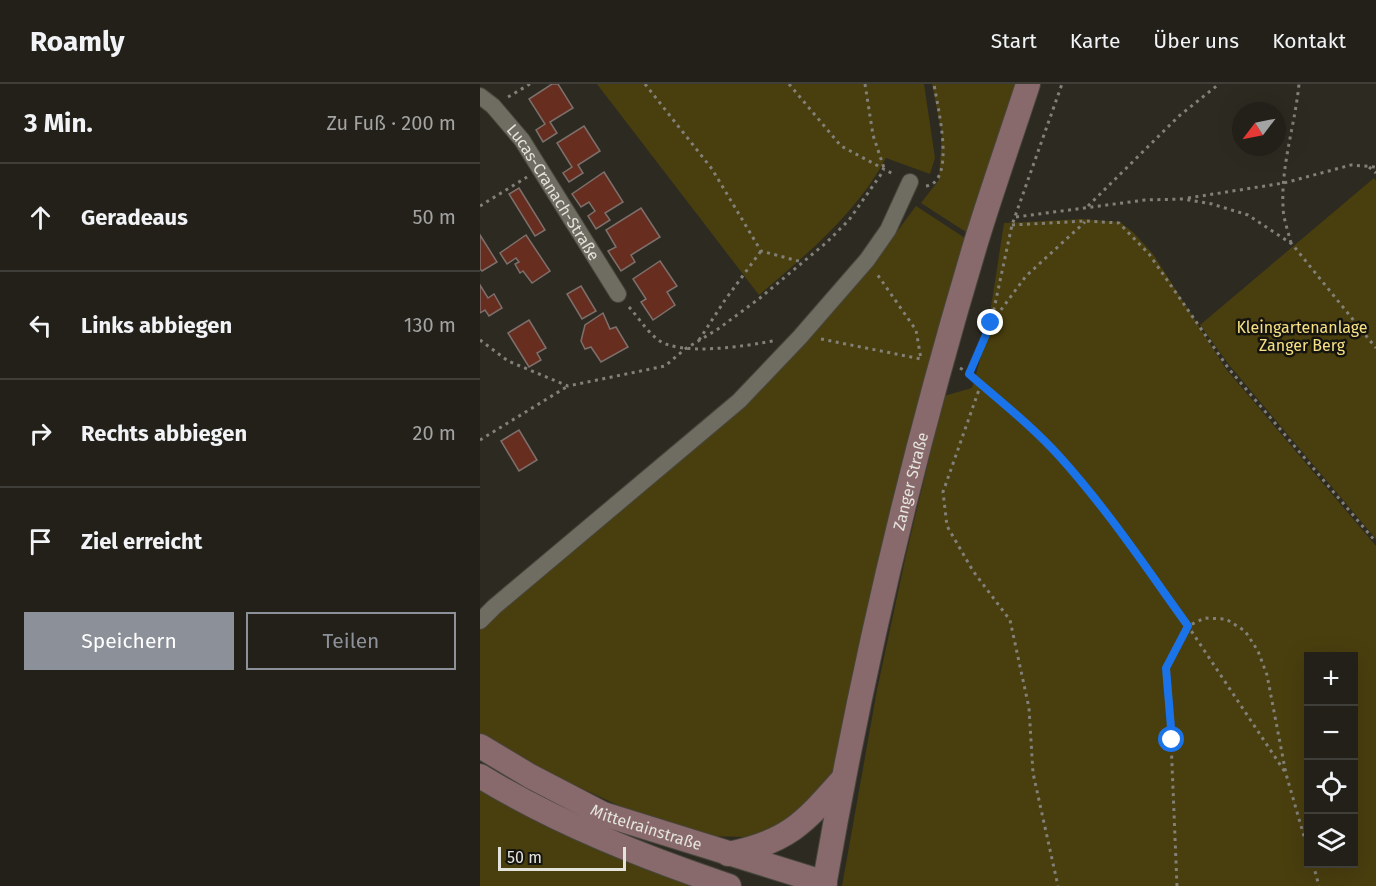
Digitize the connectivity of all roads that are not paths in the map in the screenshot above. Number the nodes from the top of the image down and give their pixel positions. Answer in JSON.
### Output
{"nodes":[{"id":1,"x":1028,"y":84,"type":"edge"},
{"id":2,"x":487,"y":101,"type":"edge"},
{"id":3,"x":910,"y":182,"type":"road end"},
{"id":4,"x":618,"y":294,"type":"road end"},
{"id":5,"x":480,"y":621,"type":"edge"},
{"id":6,"x":480,"y":746,"type":"edge"},
{"id":7,"x":480,"y":776,"type":"edge"},
{"id":8,"x":843,"y":779,"type":"junction"},
{"id":9,"x":728,"y":854,"type":"junction"},
{"id":10,"x":828,"y":885,"type":"edge"},
{"id":11,"x":729,"y":886,"type":"edge"}],
"edges":[{"from":1,"to":8,"type":"street","name":"Zanger Straße"},
{"from":2,"to":4,"type":"street","name":"Lucas-Cranach-Straße"},
{"from":3,"to":5,"type":"street"},
{"from":6,"to":9,"type":"street","name":"Mittelrainstraße"},
{"from":7,"to":11,"type":"street","name":"Mittelrainstraße"},
{"from":8,"to":9,"type":"street"},
{"from":8,"to":10,"type":"street","name":"Zanger Straße"},
{"from":9,"to":10,"type":"street","name":"Mittelrainstraße"}]}
